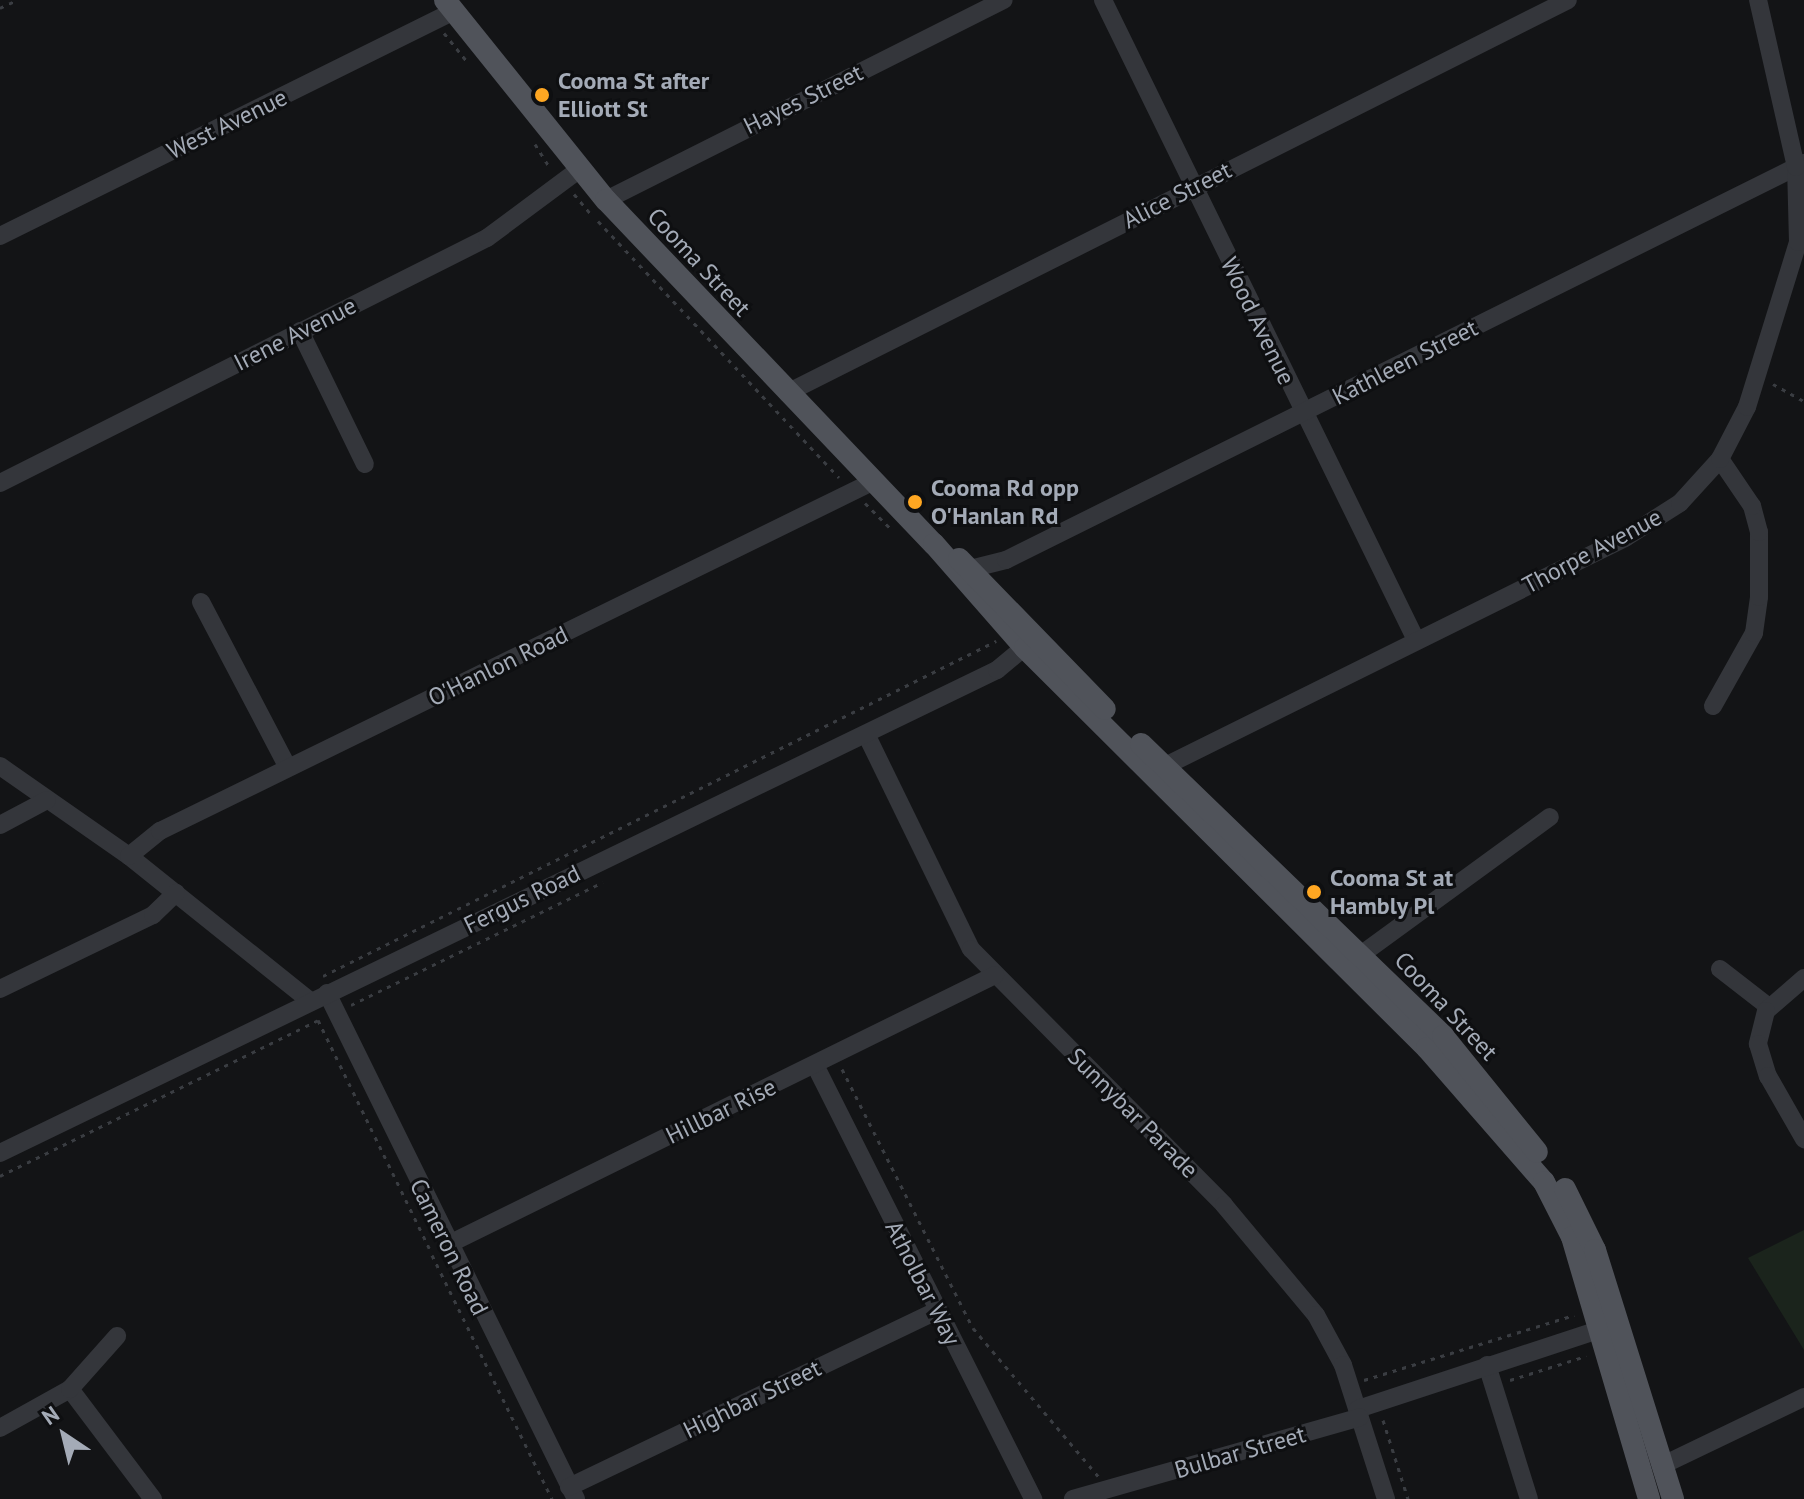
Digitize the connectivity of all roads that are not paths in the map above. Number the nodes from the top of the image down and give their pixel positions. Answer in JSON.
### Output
{"nodes":[{"id":1,"x":1003,"y":0,"type":"edge"},
{"id":2,"x":1103,"y":0,"type":"edge"},
{"id":3,"x":1568,"y":0,"type":"edge"},
{"id":4,"x":1758,"y":0,"type":"edge"},
{"id":5,"x":445,"y":11,"type":"edge"},
{"id":6,"x":1800,"y":165,"type":"edge"},
{"id":7,"x":572,"y":175,"type":"junction"},
{"id":8,"x":1193,"y":187,"type":"junction"},
{"id":9,"x":606,"y":200,"type":"junction"},
{"id":10,"x":0,"y":236,"type":"edge"},
{"id":11,"x":300,"y":331,"type":"junction"},
{"id":12,"x":787,"y":393,"type":"junction"},
{"id":13,"x":1304,"y":413,"type":"junction"},
{"id":14,"x":1720,"y":459,"type":"junction"},
{"id":15,"x":365,"y":464,"type":"dead end"},
{"id":16,"x":0,"y":483,"type":"edge"},
{"id":17,"x":863,"y":487,"type":"junction"},
{"id":18,"x":934,"y":544,"type":"junction"},
{"id":19,"x":1006,"y":560,"type":"junction"},
{"id":20,"x":970,"y":569,"type":"junction"},
{"id":21,"x":989,"y":588,"type":"junction"},
{"id":22,"x":201,"y":602,"type":"dead end"},
{"id":23,"x":1416,"y":640,"type":"junction"},
{"id":24,"x":1025,"y":647,"type":"junction"},
{"id":25,"x":1713,"y":706,"type":"dead end"},
{"id":26,"x":866,"y":734,"type":"junction"},
{"id":27,"x":0,"y":766,"type":"edge"},
{"id":28,"x":288,"y":768,"type":"junction"},
{"id":29,"x":1157,"y":770,"type":"junction"},
{"id":30,"x":47,"y":800,"type":"junction"},
{"id":31,"x":1550,"y":817,"type":"dead end"},
{"id":32,"x":0,"y":825,"type":"edge"},
{"id":33,"x":129,"y":856,"type":"junction"},
{"id":34,"x":176,"y":893,"type":"junction"},
{"id":35,"x":1353,"y":960,"type":"junction"},
{"id":36,"x":1720,"y":969,"type":"dead end"},
{"id":37,"x":995,"y":975,"type":"junction"},
{"id":38,"x":1804,"y":978,"type":"edge"},
{"id":39,"x":0,"y":989,"type":"edge"},
{"id":40,"x":317,"y":991,"type":"junction"},
{"id":41,"x":1769,"y":1007,"type":"junction"},
{"id":42,"x":815,"y":1065,"type":"junction"},
{"id":43,"x":1804,"y":1139,"type":"edge"},
{"id":44,"x":0,"y":1153,"type":"edge"},
{"id":45,"x":447,"y":1245,"type":"junction"},
{"id":46,"x":936,"y":1311,"type":"junction"},
{"id":47,"x":1600,"y":1329,"type":"junction"},
{"id":48,"x":117,"y":1336,"type":"dead end"},
{"id":49,"x":1489,"y":1373,"type":"junction"},
{"id":50,"x":1604,"y":1373,"type":"junction"},
{"id":51,"x":70,"y":1389,"type":"junction"},
{"id":52,"x":1804,"y":1397,"type":"edge"},
{"id":53,"x":1359,"y":1413,"type":"junction"},
{"id":54,"x":0,"y":1428,"type":"edge"},
{"id":55,"x":1663,"y":1465,"type":"junction"},
{"id":56,"x":572,"y":1493,"type":"edge"},
{"id":57,"x":153,"y":1499,"type":"edge"},
{"id":58,"x":1033,"y":1499,"type":"edge"},
{"id":59,"x":1073,"y":1499,"type":"edge"},
{"id":60,"x":1386,"y":1499,"type":"edge"},
{"id":61,"x":1529,"y":1499,"type":"edge"},
{"id":62,"x":1649,"y":1499,"type":"edge"},
{"id":63,"x":1655,"y":1499,"type":"edge"},
{"id":64,"x":1673,"y":1499,"type":"edge"}],
"edges":[{"from":1,"to":9,"type":"street","name":"Hayes Street"},
{"from":2,"to":8,"type":"street","name":"Wood Avenue"},
{"from":3,"to":8,"type":"street","name":"Alice Street"},
{"from":4,"to":6,"type":"street","name":"Thorpe Avenue"},
{"from":5,"to":7,"type":"main road","name":"Cooma Street"},
{"from":5,"to":10,"type":"street","name":"West Avenue"},
{"from":6,"to":13,"type":"street","name":"Kathleen Street"},
{"from":6,"to":14,"type":"street","name":"Thorpe Avenue"},
{"from":7,"to":9,"type":"main road","name":"Cooma Street"},
{"from":7,"to":11,"type":"street","name":"Irene Avenue"},
{"from":8,"to":12,"type":"street","name":"Alice Street"},
{"from":8,"to":13,"type":"street","name":"Wood Avenue"},
{"from":9,"to":12,"type":"main road","name":"Cooma Street"},
{"from":11,"to":15,"type":"street"},
{"from":11,"to":16,"type":"street","name":"Irene Avenue"},
{"from":12,"to":17,"type":"main road","name":"Cooma Street"},
{"from":13,"to":19,"type":"street","name":"Kathleen Street"},
{"from":13,"to":23,"type":"street","name":"Wood Avenue"},
{"from":14,"to":23,"type":"street","name":"Thorpe Avenue"},
{"from":14,"to":25,"type":"street"},
{"from":17,"to":18,"type":"main road","name":"Cooma Street"},
{"from":17,"to":28,"type":"street","name":"O'Hanlon Road"},
{"from":18,"to":20,"type":"main road","name":"Cooma Street"},
{"from":18,"to":24,"type":"main road","name":"Cooma Street"},
{"from":19,"to":20,"type":"street","name":"Kathleen Street"},
{"from":19,"to":21,"type":"street"},
{"from":20,"to":21,"type":"main road","name":"Cooma Street"},
{"from":21,"to":24,"type":"main road","name":"Cooma Street"},
{"from":22,"to":28,"type":"street"},
{"from":23,"to":29,"type":"street","name":"Thorpe Avenue"},
{"from":24,"to":26,"type":"street","name":"Fergus Road"},
{"from":24,"to":29,"type":"main road","name":"Cooma Street"},
{"from":26,"to":37,"type":"street","name":"Sunnybar Parade"},
{"from":26,"to":40,"type":"street","name":"Fergus Road"},
{"from":27,"to":30,"type":"street","name":"Cameron Road"},
{"from":28,"to":33,"type":"street","name":"O'Hanlon Road"},
{"from":29,"to":35,"type":"main road","name":"Cooma Street"},
{"from":30,"to":32,"type":"street"},
{"from":30,"to":33,"type":"street","name":"Cameron Road"},
{"from":31,"to":35,"type":"street"},
{"from":33,"to":34,"type":"street","name":"Cameron Road"},
{"from":34,"to":39,"type":"street"},
{"from":34,"to":40,"type":"street","name":"Cameron Road"},
{"from":35,"to":47,"type":"main road","name":"Cooma Street"},
{"from":36,"to":41,"type":"street"},
{"from":37,"to":42,"type":"street","name":"Hillbar Rise"},
{"from":37,"to":53,"type":"street","name":"Sunnybar Parade"},
{"from":38,"to":41,"type":"street"},
{"from":40,"to":44,"type":"street","name":"Fergus Road"},
{"from":40,"to":45,"type":"street","name":"Cameron Road"},
{"from":41,"to":43,"type":"street"},
{"from":42,"to":45,"type":"street","name":"Hillbar Rise"},
{"from":42,"to":46,"type":"street","name":"Atholbar Way"},
{"from":45,"to":56,"type":"street","name":"Cameron Road"},
{"from":46,"to":56,"type":"street","name":"Highbar Street"},
{"from":46,"to":58,"type":"street","name":"Atholbar Way"},
{"from":47,"to":49,"type":"street","name":"Bulbar Street"},
{"from":47,"to":50,"type":"main road","name":"Cooma Street"},
{"from":47,"to":55,"type":"main road","name":"Cooma Street"},
{"from":48,"to":51,"type":"street"},
{"from":49,"to":53,"type":"street","name":"Bulbar Street"},
{"from":49,"to":61,"type":"street"},
{"from":50,"to":55,"type":"main road"},
{"from":50,"to":62,"type":"main road","name":"Cooma Street"},
{"from":51,"to":54,"type":"street"},
{"from":51,"to":57,"type":"street"},
{"from":52,"to":55,"type":"street"},
{"from":53,"to":59,"type":"street","name":"Bulbar Street"},
{"from":53,"to":60,"type":"street","name":"Sunnybar Parade"},
{"from":55,"to":63,"type":"main road"},
{"from":55,"to":64,"type":"main road","name":"Cooma Street"}]}
